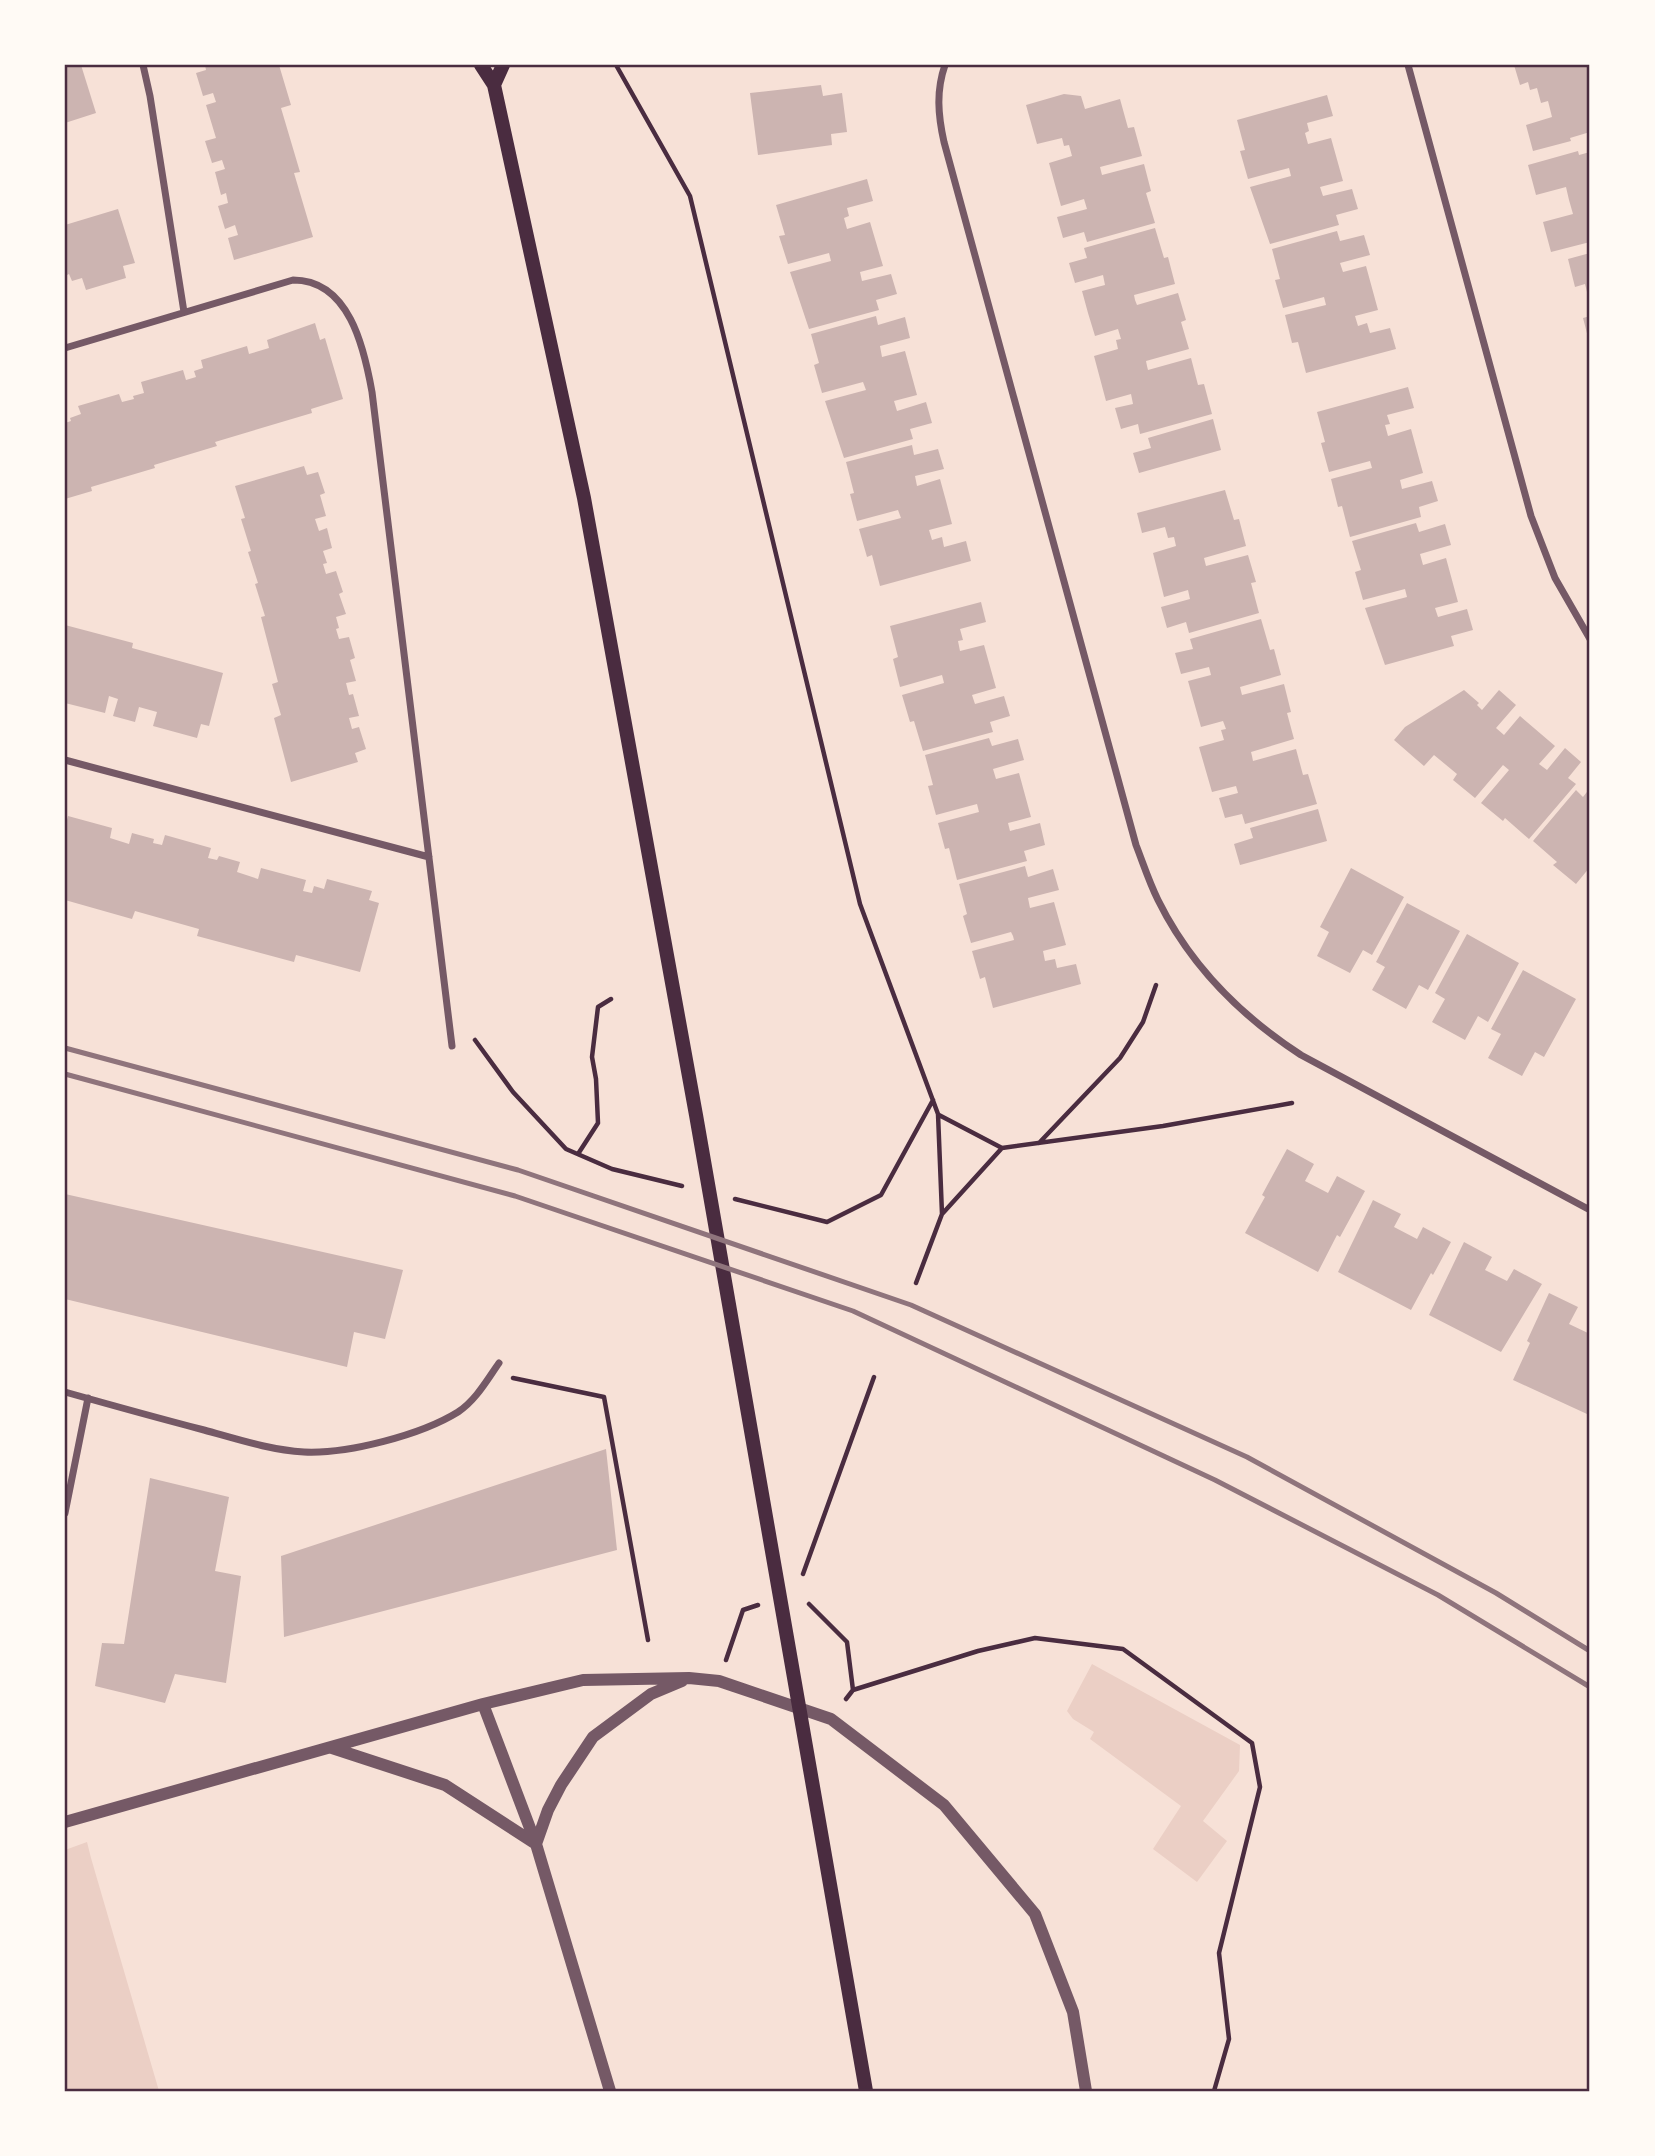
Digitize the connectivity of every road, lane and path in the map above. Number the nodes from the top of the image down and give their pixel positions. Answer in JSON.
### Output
{"nodes":[{"id":1,"x":144,"y":65,"type":"edge"},
{"id":2,"x":481,"y":65,"type":"edge"},
{"id":3,"x":503,"y":65,"type":"edge"},
{"id":4,"x":616,"y":65,"type":"edge"},
{"id":5,"x":945,"y":65,"type":"edge"},
{"id":6,"x":1408,"y":65,"type":"edge"},
{"id":7,"x":494,"y":85,"type":"junction"},
{"id":8,"x":184,"y":312,"type":"junction"},
{"id":9,"x":65,"y":348,"type":"edge"},
{"id":10,"x":1590,"y":639,"type":"edge"},
{"id":11,"x":65,"y":760,"type":"edge"},
{"id":12,"x":429,"y":857,"type":"junction"},
{"id":13,"x":1156,"y":985,"type":"dead end"},
{"id":14,"x":611,"y":999,"type":"dead end"},
{"id":15,"x":452,"y":1046,"type":"dead end"},
{"id":16,"x":1292,"y":1103,"type":"dead end"},
{"id":17,"x":939,"y":1114,"type":"junction"},
{"id":18,"x":1039,"y":1143,"type":"junction"},
{"id":19,"x":1002,"y":1148,"type":"junction"},
{"id":20,"x":578,"y":1154,"type":"dead end"},
{"id":21,"x":1590,"y":1210,"type":"edge"},
{"id":22,"x":942,"y":1214,"type":"junction"},
{"id":23,"x":916,"y":1283,"type":"dead end"},
{"id":24,"x":499,"y":1363,"type":"dead end"},
{"id":25,"x":492,"y":1374,"type":"junction"},
{"id":26,"x":874,"y":1377,"type":"dead end"},
{"id":27,"x":65,"y":1392,"type":"edge"},
{"id":28,"x":88,"y":1398,"type":"junction"},
{"id":29,"x":65,"y":1513,"type":"edge"},
{"id":30,"x":801,"y":1580,"type":"dead end"},
{"id":31,"x":805,"y":1601,"type":"dead end"},
{"id":32,"x":764,"y":1603,"type":"dead end"},
{"id":33,"x":648,"y":1640,"type":"dead end"},
{"id":34,"x":689,"y":1678,"type":"junction"},
{"id":35,"x":719,"y":1681,"type":"junction"},
{"id":36,"x":853,"y":1690,"type":"junction"},
{"id":37,"x":483,"y":1704,"type":"junction"},
{"id":38,"x":831,"y":1719,"type":"junction"},
{"id":39,"x":332,"y":1748,"type":"junction"},
{"id":40,"x":65,"y":1822,"type":"edge"},
{"id":41,"x":536,"y":1844,"type":"junction"},
{"id":42,"x":610,"y":2091,"type":"edge"},
{"id":43,"x":866,"y":2091,"type":"edge"},
{"id":44,"x":1086,"y":2091,"type":"edge"},
{"id":45,"x":1214,"y":2091,"type":"edge"}],
"edges":[{"from":1,"to":8,"type":"street"},
{"from":2,"to":7,"type":"main road"},
{"from":3,"to":7,"type":"main road"},
{"from":4,"to":17,"type":"path"},
{"from":5,"to":21,"type":"street"},
{"from":6,"to":10,"type":"street"},
{"from":7,"to":43,"type":"main road"},
{"from":8,"to":9,"type":"street"},
{"from":8,"to":12,"type":"street"},
{"from":11,"to":12,"type":"street"},
{"from":12,"to":15,"type":"street"},
{"from":13,"to":18,"type":"path"},
{"from":14,"to":20,"type":"path"},
{"from":16,"to":18,"type":"path"},
{"from":17,"to":19,"type":"path"},
{"from":17,"to":22,"type":"path"},
{"from":18,"to":19,"type":"path"},
{"from":19,"to":22,"type":"path"},
{"from":22,"to":23,"type":"path"},
{"from":24,"to":25,"type":"street"},
{"from":25,"to":28,"type":"street"},
{"from":25,"to":33,"type":"path"},
{"from":26,"to":30,"type":"path"},
{"from":27,"to":28,"type":"street"},
{"from":28,"to":29,"type":"street"},
{"from":31,"to":36,"type":"path"},
{"from":32,"to":35,"type":"path"},
{"from":34,"to":35,"type":"street"},
{"from":34,"to":37,"type":"street"},
{"from":34,"to":41,"type":"street"},
{"from":35,"to":38,"type":"street"},
{"from":36,"to":38,"type":"path"},
{"from":36,"to":45,"type":"path"},
{"from":37,"to":39,"type":"street"},
{"from":37,"to":41,"type":"street"},
{"from":38,"to":44,"type":"street"},
{"from":39,"to":40,"type":"street"},
{"from":39,"to":41,"type":"street"},
{"from":41,"to":42,"type":"street"}]}
